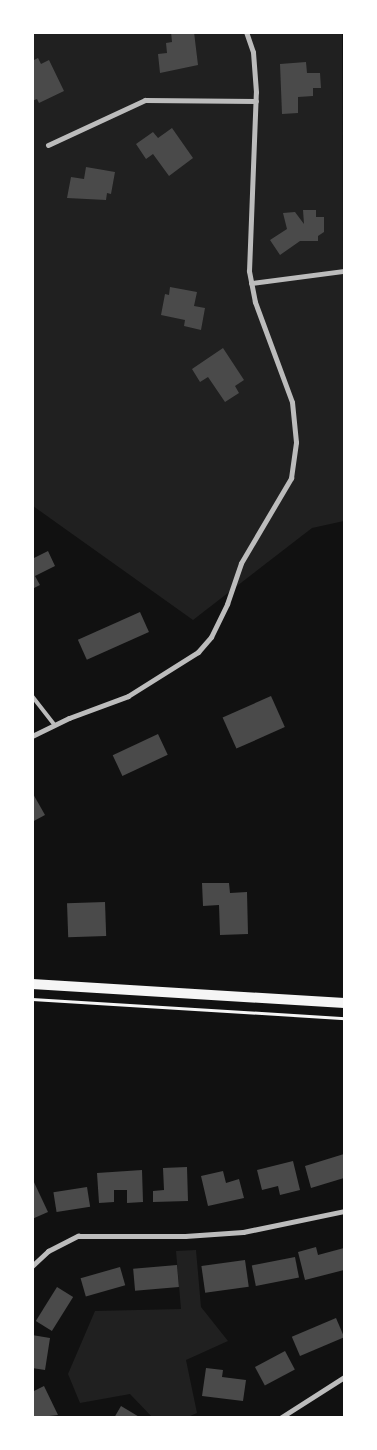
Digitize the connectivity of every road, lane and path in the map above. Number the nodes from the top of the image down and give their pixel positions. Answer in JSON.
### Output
{"nodes":[{"id":1,"x":246,"y":32,"type":"edge"},
{"id":2,"x":256,"y":101,"type":"junction"},
{"id":3,"x":48,"y":145,"type":"dead end"},
{"id":4,"x":344,"y":271,"type":"edge"},
{"id":5,"x":251,"y":283,"type":"junction"},
{"id":6,"x":32,"y":696,"type":"edge"},
{"id":7,"x":55,"y":725,"type":"junction"},
{"id":8,"x":32,"y":736,"type":"edge"},
{"id":9,"x":32,"y":984,"type":"edge"},
{"id":10,"x":32,"y":999,"type":"edge"},
{"id":11,"x":344,"y":1003,"type":"edge"},
{"id":12,"x":344,"y":1018,"type":"edge"},
{"id":13,"x":344,"y":1211,"type":"edge"},
{"id":14,"x":32,"y":1266,"type":"edge"},
{"id":15,"x":344,"y":1377,"type":"edge"},
{"id":16,"x":280,"y":1418,"type":"edge"}],
"edges":[{"from":1,"to":2,"type":"street"},
{"from":2,"to":3,"type":"street"},
{"from":2,"to":5,"type":"street"},
{"from":4,"to":5,"type":"street"},
{"from":5,"to":7,"type":"street"},
{"from":6,"to":7,"type":"lane"},
{"from":7,"to":8,"type":"street"},
{"from":9,"to":11,"type":"main road"},
{"from":10,"to":12,"type":"path"},
{"from":13,"to":14,"type":"street"},
{"from":15,"to":16,"type":"street"}]}
